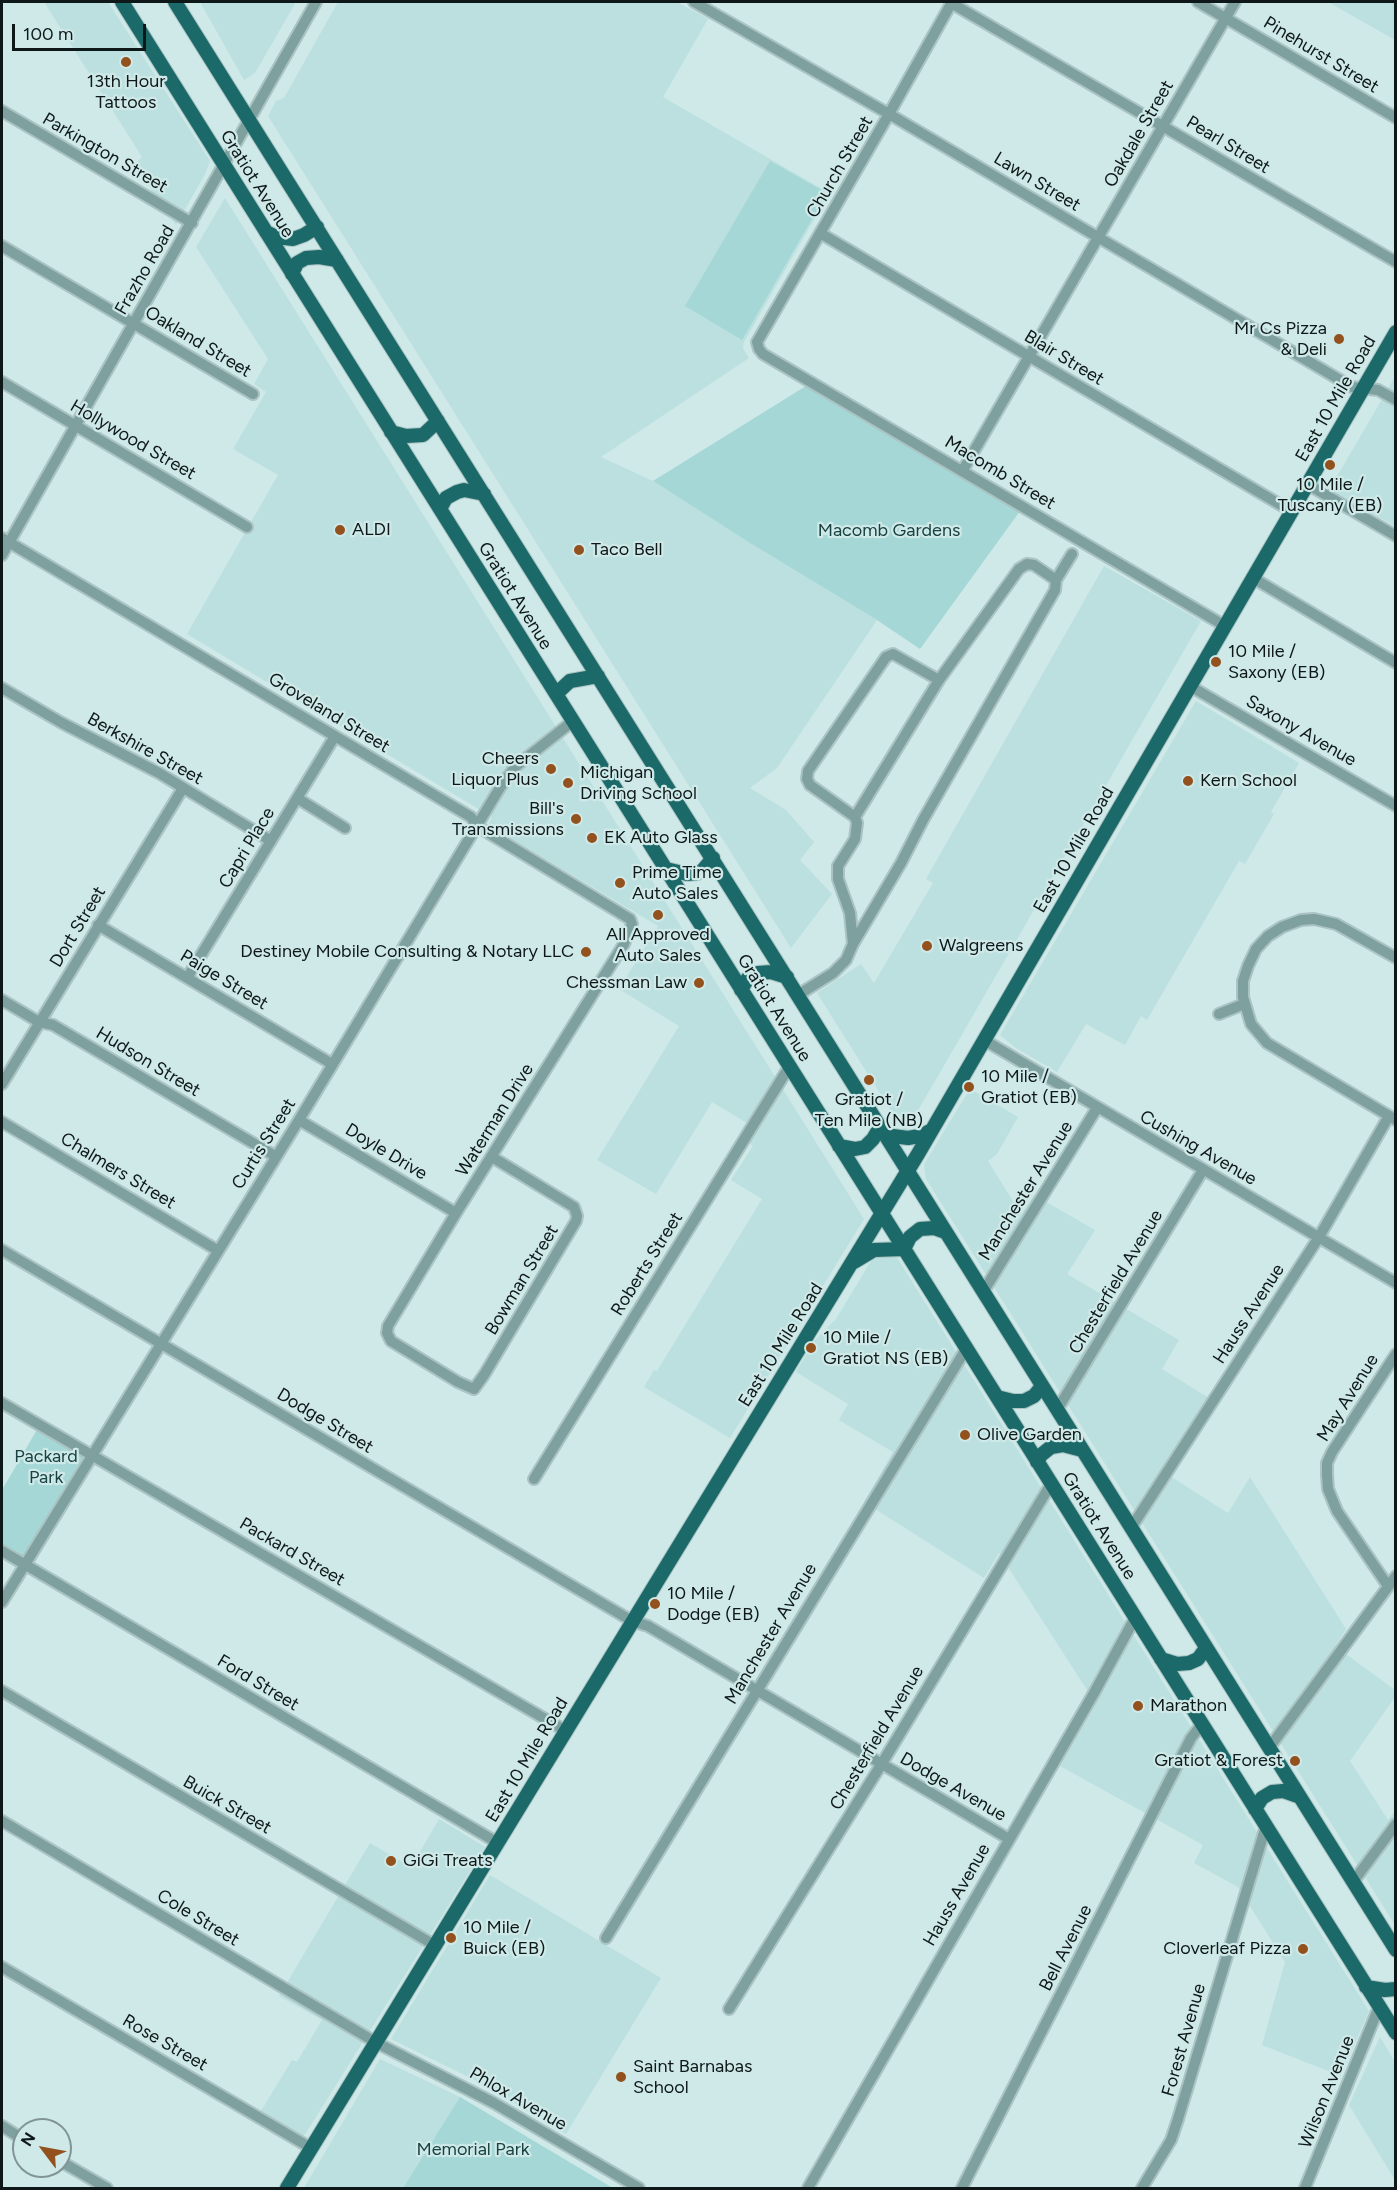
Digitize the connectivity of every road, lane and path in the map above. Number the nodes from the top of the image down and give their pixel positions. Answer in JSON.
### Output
{"nodes":[{"id":1,"x":122,"y":2,"type":"edge"},
{"id":2,"x":175,"y":2,"type":"edge"},
{"id":3,"x":316,"y":2,"type":"edge"},
{"id":4,"x":694,"y":2,"type":"edge"},
{"id":5,"x":952,"y":2,"type":"edge"},
{"id":6,"x":1198,"y":2,"type":"edge"},
{"id":7,"x":1235,"y":2,"type":"edge"},
{"id":8,"x":1226,"y":18,"type":"junction"},
{"id":9,"x":2,"y":111,"type":"edge"},
{"id":10,"x":889,"y":114,"type":"junction"},
{"id":11,"x":1395,"y":118,"type":"edge"},
{"id":12,"x":249,"y":120,"type":"junction"},
{"id":13,"x":1163,"y":126,"type":"junction"},
{"id":14,"x":224,"y":164,"type":"junction"},
{"id":15,"x":192,"y":223,"type":"junction"},
{"id":16,"x":316,"y":227,"type":"junction"},
{"id":17,"x":266,"y":232,"type":"junction"},
{"id":18,"x":820,"y":233,"type":"junction"},
{"id":19,"x":1097,"y":238,"type":"junction"},
{"id":20,"x":2,"y":246,"type":"edge"},
{"id":21,"x":337,"y":260,"type":"junction"},
{"id":22,"x":1395,"y":262,"type":"edge"},
{"id":23,"x":292,"y":274,"type":"junction"},
{"id":24,"x":134,"y":324,"type":"junction"},
{"id":25,"x":1395,"y":332,"type":"edge"},
{"id":26,"x":759,"y":349,"type":"joint"},
{"id":27,"x":1029,"y":356,"type":"junction"},
{"id":28,"x":2,"y":382,"type":"edge"},
{"id":29,"x":1363,"y":390,"type":"junction"},
{"id":30,"x":253,"y":394,"type":"dead end"},
{"id":31,"x":1395,"y":400,"type":"edge"},
{"id":32,"x":438,"y":421,"type":"junction"},
{"id":33,"x":76,"y":426,"type":"junction"},
{"id":34,"x":391,"y":432,"type":"junction"},
{"id":35,"x":963,"y":470,"type":"junction"},
{"id":36,"x":1307,"y":484,"type":"junction"},
{"id":37,"x":484,"y":494,"type":"junction"},
{"id":38,"x":440,"y":509,"type":"junction"},
{"id":39,"x":1291,"y":512,"type":"junction"},
{"id":40,"x":247,"y":527,"type":"dead end"},
{"id":41,"x":1395,"y":536,"type":"edge"},
{"id":42,"x":5,"y":541,"type":"edge"},
{"id":43,"x":1072,"y":554,"type":"dead end"},
{"id":44,"x":2,"y":555,"type":"edge"},
{"id":45,"x":1253,"y":578,"type":"junction"},
{"id":46,"x":1056,"y":580,"type":"junction"},
{"id":47,"x":1225,"y":626,"type":"junction"},
{"id":48,"x":1395,"y":663,"type":"edge"},
{"id":49,"x":598,"y":676,"type":"junction"},
{"id":50,"x":939,"y":680,"type":"junction"},
{"id":51,"x":1190,"y":686,"type":"junction"},
{"id":52,"x":2,"y":688,"type":"edge"},
{"id":53,"x":556,"y":694,"type":"junction"},
{"id":54,"x":573,"y":721,"type":"junction"},
{"id":55,"x":334,"y":736,"type":"junction"},
{"id":56,"x":183,"y":788,"type":"junction"},
{"id":57,"x":297,"y":798,"type":"junction"},
{"id":58,"x":1395,"y":806,"type":"edge"},
{"id":59,"x":855,"y":817,"type":"junction"},
{"id":60,"x":477,"y":826,"type":"junction"},
{"id":61,"x":345,"y":828,"type":"dead end"},
{"id":62,"x":270,"y":841,"type":"junction"},
{"id":63,"x":712,"y":858,"type":"junction"},
{"id":64,"x":666,"y":869,"type":"junction"},
{"id":65,"x":632,"y":924,"type":"joint"},
{"id":66,"x":98,"y":925,"type":"junction"},
{"id":67,"x":853,"y":944,"type":"junction"},
{"id":68,"x":1395,"y":958,"type":"edge"},
{"id":69,"x":787,"y":977,"type":"junction"},
{"id":70,"x":187,"y":978,"type":"junction"},
{"id":71,"x":741,"y":990,"type":"junction"},
{"id":72,"x":798,"y":995,"type":"junction"},
{"id":73,"x":2,"y":1000,"type":"edge"},
{"id":74,"x":1244,"y":1004,"type":"junction"},
{"id":75,"x":1219,"y":1014,"type":"dead end"},
{"id":76,"x":39,"y":1022,"type":"junction"},
{"id":77,"x":984,"y":1040,"type":"junction"},
{"id":78,"x":332,"y":1064,"type":"junction"},
{"id":79,"x":789,"y":1067,"type":"junction"},
{"id":80,"x":2,"y":1084,"type":"edge"},
{"id":81,"x":1097,"y":1107,"type":"junction"},
{"id":82,"x":1392,"y":1118,"type":"edge"},
{"id":83,"x":299,"y":1120,"type":"junction"},
{"id":84,"x":2,"y":1122,"type":"edge"},
{"id":85,"x":932,"y":1130,"type":"junction"},
{"id":86,"x":883,"y":1131,"type":"junction"},
{"id":87,"x":839,"y":1146,"type":"junction"},
{"id":88,"x":275,"y":1156,"type":"junction"},
{"id":89,"x":492,"y":1157,"type":"junction"},
{"id":90,"x":1203,"y":1170,"type":"junction"},
{"id":91,"x":907,"y":1171,"type":"junction"},
{"id":92,"x":456,"y":1213,"type":"junction"},
{"id":93,"x":882,"y":1214,"type":"junction"},
{"id":94,"x":945,"y":1232,"type":"junction"},
{"id":95,"x":1319,"y":1237,"type":"junction"},
{"id":96,"x":904,"y":1249,"type":"junction"},
{"id":97,"x":2,"y":1250,"type":"edge"},
{"id":98,"x":217,"y":1250,"type":"junction"},
{"id":99,"x":850,"y":1265,"type":"junction"},
{"id":100,"x":1395,"y":1283,"type":"edge"},
{"id":101,"x":983,"y":1292,"type":"junction"},
{"id":102,"x":387,"y":1333,"type":"joint"},
{"id":103,"x":160,"y":1342,"type":"junction"},
{"id":104,"x":966,"y":1349,"type":"junction"},
{"id":105,"x":1395,"y":1354,"type":"edge"},
{"id":106,"x":1041,"y":1386,"type":"junction"},
{"id":107,"x":997,"y":1397,"type":"junction"},
{"id":108,"x":2,"y":1403,"type":"edge"},
{"id":109,"x":1057,"y":1410,"type":"junction"},
{"id":110,"x":1082,"y":1450,"type":"junction"},
{"id":111,"x":92,"y":1454,"type":"junction"},
{"id":112,"x":1037,"y":1462,"type":"junction"},
{"id":113,"x":534,"y":1479,"type":"dead end"},
{"id":114,"x":1051,"y":1484,"type":"junction"},
{"id":115,"x":1131,"y":1528,"type":"junction"},
{"id":116,"x":2,"y":1551,"type":"edge"},
{"id":117,"x":24,"y":1564,"type":"junction"},
{"id":118,"x":1395,"y":1576,"type":"edge"},
{"id":119,"x":1388,"y":1586,"type":"junction"},
{"id":120,"x":2,"y":1602,"type":"edge"},
{"id":121,"x":1135,"y":1618,"type":"junction"},
{"id":122,"x":632,"y":1621,"type":"junction"},
{"id":123,"x":1206,"y":1648,"type":"junction"},
{"id":124,"x":1161,"y":1659,"type":"junction"},
{"id":125,"x":756,"y":1690,"type":"junction"},
{"id":126,"x":2,"y":1691,"type":"edge"},
{"id":127,"x":1202,"y":1724,"type":"junction"},
{"id":128,"x":566,"y":1731,"type":"junction"},
{"id":129,"x":1269,"y":1748,"type":"junction"},
{"id":130,"x":881,"y":1765,"type":"junction"},
{"id":131,"x":1300,"y":1797,"type":"junction"},
{"id":132,"x":1255,"y":1809,"type":"junction"},
{"id":133,"x":2,"y":1821,"type":"edge"},
{"id":134,"x":1395,"y":1824,"type":"edge"},
{"id":135,"x":1266,"y":1826,"type":"junction"},
{"id":136,"x":1009,"y":1839,"type":"junction"},
{"id":137,"x":498,"y":1843,"type":"junction"},
{"id":138,"x":1353,"y":1882,"type":"junction"},
{"id":139,"x":606,"y":1938,"type":"dead end"},
{"id":140,"x":436,"y":1946,"type":"junction"},
{"id":141,"x":1395,"y":1950,"type":"edge"},
{"id":142,"x":2,"y":1967,"type":"edge"},
{"id":143,"x":1366,"y":1987,"type":"junction"},
{"id":144,"x":1395,"y":1989,"type":"edge"},
{"id":145,"x":1379,"y":2007,"type":"junction"},
{"id":146,"x":729,"y":2009,"type":"dead end"},
{"id":147,"x":1395,"y":2033,"type":"edge"},
{"id":148,"x":377,"y":2043,"type":"junction"},
{"id":149,"x":311,"y":2148,"type":"junction"},
{"id":150,"x":72,"y":2168,"type":"edge"},
{"id":151,"x":107,"y":2188,"type":"edge"},
{"id":152,"x":287,"y":2188,"type":"edge"},
{"id":153,"x":639,"y":2188,"type":"edge"},
{"id":154,"x":808,"y":2188,"type":"edge"},
{"id":155,"x":962,"y":2188,"type":"edge"},
{"id":156,"x":1142,"y":2188,"type":"edge"},
{"id":157,"x":1305,"y":2188,"type":"edge"}],
"edges":[{"from":1,"to":14,"type":"main road","name":"Gratiot Avenue"},
{"from":2,"to":12,"type":"main road","name":"Gratiot Avenue"},
{"from":3,"to":12,"type":"street","name":"Frazho Road"},
{"from":4,"to":10,"type":"street","name":"Lawn Street"},
{"from":5,"to":10,"type":"street","name":"Church Street"},
{"from":5,"to":13,"type":"street","name":"Pearl Street"},
{"from":6,"to":8,"type":"street","name":"Pinehurst Street"},
{"from":7,"to":8,"type":"street","name":"Oakdale Street"},
{"from":8,"to":11,"type":"street","name":"Pinehurst Street"},
{"from":8,"to":13,"type":"street","name":"Oakdale Street"},
{"from":9,"to":15,"type":"street","name":"Parkington Street"},
{"from":10,"to":18,"type":"street","name":"Church Street"},
{"from":10,"to":19,"type":"street","name":"Lawn Street"},
{"from":12,"to":14,"type":"street","name":"Frazho Road"},
{"from":12,"to":16,"type":"main road","name":"Gratiot Avenue"},
{"from":13,"to":19,"type":"street","name":"Oakdale Street"},
{"from":13,"to":22,"type":"street","name":"Pearl Street"},
{"from":14,"to":15,"type":"street","name":"Frazho Road"},
{"from":14,"to":17,"type":"main road","name":"Gratiot Avenue"},
{"from":15,"to":24,"type":"street","name":"Frazho Road"},
{"from":16,"to":17,"type":"main road"},
{"from":16,"to":21,"type":"main road","name":"Gratiot Avenue"},
{"from":17,"to":23,"type":"main road","name":"Gratiot Avenue"},
{"from":18,"to":26,"type":"street","name":"Church Street"},
{"from":18,"to":27,"type":"street","name":"Blair Street"},
{"from":19,"to":27,"type":"street","name":"Oakdale Street"},
{"from":19,"to":29,"type":"street","name":"Lawn Street"},
{"from":20,"to":24,"type":"street","name":"Oakland Street"},
{"from":21,"to":23,"type":"main road"},
{"from":21,"to":32,"type":"main road","name":"Gratiot Avenue"},
{"from":23,"to":34,"type":"main road","name":"Gratiot Avenue"},
{"from":24,"to":30,"type":"street","name":"Oakland Street"},
{"from":24,"to":33,"type":"street","name":"Frazho Road"},
{"from":25,"to":29,"type":"main road","name":"East 10 Mile Road"},
{"from":26,"to":35,"type":"street","name":"Macomb Street"},
{"from":27,"to":35,"type":"street","name":"Oakdale Street"},
{"from":27,"to":39,"type":"street","name":"Blair Street"},
{"from":28,"to":33,"type":"street","name":"Hollywood Street"},
{"from":29,"to":31,"type":"street","name":"Lawn Street"},
{"from":29,"to":36,"type":"main road","name":"East 10 Mile Road"},
{"from":32,"to":34,"type":"main road"},
{"from":32,"to":37,"type":"main road","name":"Gratiot Avenue"},
{"from":33,"to":40,"type":"street","name":"Hollywood Street"},
{"from":33,"to":42,"type":"street","name":"Frazho Road"},
{"from":34,"to":38,"type":"main road","name":"Gratiot Avenue"},
{"from":35,"to":47,"type":"street","name":"Macomb Street"},
{"from":36,"to":39,"type":"main road","name":"East 10 Mile Road"},
{"from":36,"to":41,"type":"street"},
{"from":37,"to":38,"type":"main road"},
{"from":37,"to":49,"type":"main road","name":"Gratiot Avenue"},
{"from":38,"to":53,"type":"main road","name":"Gratiot Avenue"},
{"from":39,"to":45,"type":"main road","name":"East 10 Mile Road"},
{"from":42,"to":44,"type":"street","name":"Frazho Road"},
{"from":42,"to":55,"type":"street","name":"Groveland Street"},
{"from":43,"to":46,"type":"street"},
{"from":45,"to":47,"type":"main road","name":"East 10 Mile Road"},
{"from":45,"to":48,"type":"street"},
{"from":46,"to":50,"type":"street"},
{"from":46,"to":67,"type":"street"},
{"from":47,"to":51,"type":"main road","name":"East 10 Mile Road"},
{"from":49,"to":53,"type":"main road"},
{"from":49,"to":63,"type":"main road","name":"Gratiot Avenue"},
{"from":50,"to":59,"type":"street"},
{"from":50,"to":59,"type":"street"},
{"from":51,"to":58,"type":"street","name":"Saxony Avenue"},
{"from":51,"to":77,"type":"main road","name":"East 10 Mile Road"},
{"from":52,"to":56,"type":"street","name":"Berkshire Street"},
{"from":53,"to":54,"type":"main road","name":"Gratiot Avenue"},
{"from":54,"to":60,"type":"street","name":"Curtis Street"},
{"from":54,"to":64,"type":"main road","name":"Gratiot Avenue"},
{"from":55,"to":57,"type":"street","name":"Capri Place"},
{"from":55,"to":60,"type":"street","name":"Groveland Street"},
{"from":56,"to":62,"type":"street","name":"Berkshire Street"},
{"from":56,"to":66,"type":"street","name":"Dort Street"},
{"from":57,"to":61,"type":"street"},
{"from":57,"to":62,"type":"street","name":"Capri Place"},
{"from":59,"to":67,"type":"street"},
{"from":60,"to":65,"type":"street","name":"Groveland Street"},
{"from":60,"to":78,"type":"street","name":"Curtis Street"},
{"from":62,"to":70,"type":"street","name":"Capri Place"},
{"from":63,"to":64,"type":"main road"},
{"from":63,"to":69,"type":"main road","name":"Gratiot Avenue"},
{"from":64,"to":71,"type":"main road","name":"Gratiot Avenue"},
{"from":65,"to":89,"type":"street","name":"Waterman Drive"},
{"from":66,"to":70,"type":"street","name":"Paige Street"},
{"from":66,"to":76,"type":"street","name":"Dort Street"},
{"from":67,"to":72,"type":"street"},
{"from":68,"to":74,"type":"street"},
{"from":69,"to":71,"type":"main road"},
{"from":69,"to":72,"type":"main road","name":"Gratiot Avenue"},
{"from":70,"to":78,"type":"street","name":"Paige Street"},
{"from":71,"to":79,"type":"main road","name":"Gratiot Avenue"},
{"from":72,"to":86,"type":"main road","name":"Gratiot Avenue"},
{"from":73,"to":76,"type":"street","name":"Hudson Street"},
{"from":74,"to":75,"type":"street"},
{"from":74,"to":82,"type":"street"},
{"from":76,"to":80,"type":"street","name":"Dort Street"},
{"from":76,"to":88,"type":"street","name":"Hudson Street"},
{"from":77,"to":81,"type":"street","name":"Cushing Avenue"},
{"from":77,"to":85,"type":"main road","name":"East 10 Mile Road"},
{"from":78,"to":83,"type":"street","name":"Curtis Street"},
{"from":79,"to":87,"type":"main road","name":"Gratiot Avenue"},
{"from":79,"to":113,"type":"street","name":"Roberts Street"},
{"from":81,"to":90,"type":"street","name":"Cushing Avenue"},
{"from":81,"to":101,"type":"street","name":"Manchester Avenue"},
{"from":82,"to":95,"type":"street","name":"Hauss Avenue"},
{"from":83,"to":88,"type":"street","name":"Curtis Street"},
{"from":83,"to":92,"type":"street","name":"Doyle Drive"},
{"from":84,"to":98,"type":"street","name":"Chalmers Street"},
{"from":85,"to":86,"type":"main road"},
{"from":85,"to":91,"type":"main road","name":"East 10 Mile Road"},
{"from":86,"to":87,"type":"main road"},
{"from":86,"to":91,"type":"main road","name":"Gratiot Avenue"},
{"from":87,"to":93,"type":"main road","name":"Gratiot Avenue"},
{"from":88,"to":98,"type":"street","name":"Curtis Street"},
{"from":89,"to":92,"type":"street","name":"Waterman Drive"},
{"from":89,"to":102,"type":"street","name":"Bowman Street"},
{"from":90,"to":95,"type":"street","name":"Cushing Avenue"},
{"from":90,"to":109,"type":"street","name":"Chesterfield Avenue"},
{"from":91,"to":93,"type":"main road","name":"East 10 Mile Road"},
{"from":91,"to":94,"type":"main road","name":"Gratiot Avenue"},
{"from":92,"to":102,"type":"street","name":"Waterman Drive"},
{"from":93,"to":96,"type":"main road","name":"Gratiot Avenue"},
{"from":93,"to":99,"type":"main road","name":"East 10 Mile Road"},
{"from":94,"to":96,"type":"main road"},
{"from":94,"to":101,"type":"main road","name":"Gratiot Avenue"},
{"from":95,"to":100,"type":"street","name":"Cushing Avenue"},
{"from":95,"to":115,"type":"street","name":"Hauss Avenue"},
{"from":96,"to":99,"type":"main road"},
{"from":96,"to":104,"type":"main road","name":"Gratiot Avenue"},
{"from":97,"to":103,"type":"street","name":"Dodge Street"},
{"from":98,"to":103,"type":"street","name":"Curtis Street"},
{"from":99,"to":122,"type":"main road","name":"East 10 Mile Road"},
{"from":101,"to":106,"type":"main road","name":"Gratiot Avenue"},
{"from":103,"to":111,"type":"street","name":"Curtis Street"},
{"from":103,"to":122,"type":"street","name":"Dodge Street"},
{"from":104,"to":107,"type":"main road","name":"Gratiot Avenue"},
{"from":104,"to":125,"type":"street","name":"Manchester Avenue"},
{"from":105,"to":119,"type":"street","name":"May Avenue"},
{"from":106,"to":107,"type":"main road"},
{"from":106,"to":109,"type":"main road","name":"Gratiot Avenue"},
{"from":107,"to":112,"type":"main road","name":"Gratiot Avenue"},
{"from":108,"to":111,"type":"street","name":"Packard Street"},
{"from":109,"to":110,"type":"main road","name":"Gratiot Avenue"},
{"from":110,"to":112,"type":"main road"},
{"from":110,"to":115,"type":"main road","name":"Gratiot Avenue"},
{"from":111,"to":117,"type":"street","name":"Curtis Street"},
{"from":111,"to":128,"type":"street","name":"Packard Street"},
{"from":112,"to":114,"type":"main road","name":"Gratiot Avenue"},
{"from":114,"to":121,"type":"main road","name":"Gratiot Avenue"},
{"from":114,"to":130,"type":"street","name":"Chesterfield Avenue"},
{"from":115,"to":123,"type":"main road","name":"Gratiot Avenue"},
{"from":116,"to":117,"type":"street","name":"Ford Street"},
{"from":117,"to":120,"type":"street","name":"Curtis Street"},
{"from":117,"to":137,"type":"street","name":"Ford Street"},
{"from":118,"to":119,"type":"street"},
{"from":119,"to":129,"type":"street"},
{"from":121,"to":124,"type":"main road","name":"Gratiot Avenue"},
{"from":121,"to":136,"type":"street","name":"Hauss Avenue"},
{"from":122,"to":125,"type":"street","name":"Dodge Avenue"},
{"from":122,"to":128,"type":"main road","name":"East 10 Mile Road"},
{"from":123,"to":124,"type":"main road"},
{"from":123,"to":129,"type":"main road","name":"Gratiot Avenue"},
{"from":124,"to":127,"type":"main road","name":"Gratiot Avenue"},
{"from":125,"to":130,"type":"street","name":"Dodge Avenue"},
{"from":125,"to":139,"type":"street","name":"Manchester Avenue"},
{"from":126,"to":140,"type":"street","name":"Buick Street"},
{"from":127,"to":132,"type":"main road","name":"Gratiot Avenue"},
{"from":127,"to":155,"type":"street","name":"Bell Avenue"},
{"from":128,"to":137,"type":"main road","name":"East 10 Mile Road"},
{"from":129,"to":131,"type":"main road","name":"Gratiot Avenue"},
{"from":130,"to":136,"type":"street","name":"Dodge Avenue"},
{"from":130,"to":146,"type":"street","name":"Chesterfield Avenue"},
{"from":131,"to":132,"type":"main road"},
{"from":131,"to":138,"type":"main road","name":"Gratiot Avenue"},
{"from":132,"to":135,"type":"main road","name":"Gratiot Avenue"},
{"from":133,"to":148,"type":"street","name":"Cole Street"},
{"from":134,"to":138,"type":"street"},
{"from":135,"to":143,"type":"main road","name":"Gratiot Avenue"},
{"from":135,"to":156,"type":"street","name":"Forest Avenue"},
{"from":136,"to":154,"type":"street","name":"Hauss Avenue"},
{"from":137,"to":140,"type":"main road","name":"East 10 Mile Road"},
{"from":138,"to":141,"type":"main road","name":"Gratiot Avenue"},
{"from":140,"to":148,"type":"main road","name":"East 10 Mile Road"},
{"from":142,"to":149,"type":"street","name":"Rose Street"},
{"from":143,"to":144,"type":"main road"},
{"from":143,"to":145,"type":"main road","name":"Gratiot Avenue"},
{"from":145,"to":147,"type":"main road","name":"Gratiot Avenue"},
{"from":145,"to":157,"type":"street","name":"Wilson Avenue"},
{"from":148,"to":149,"type":"main road","name":"East 10 Mile Road"},
{"from":148,"to":153,"type":"street","name":"Phlox Avenue"},
{"from":149,"to":152,"type":"main road","name":"East 10 Mile Road"},
{"from":150,"to":151,"type":"street"}]}
